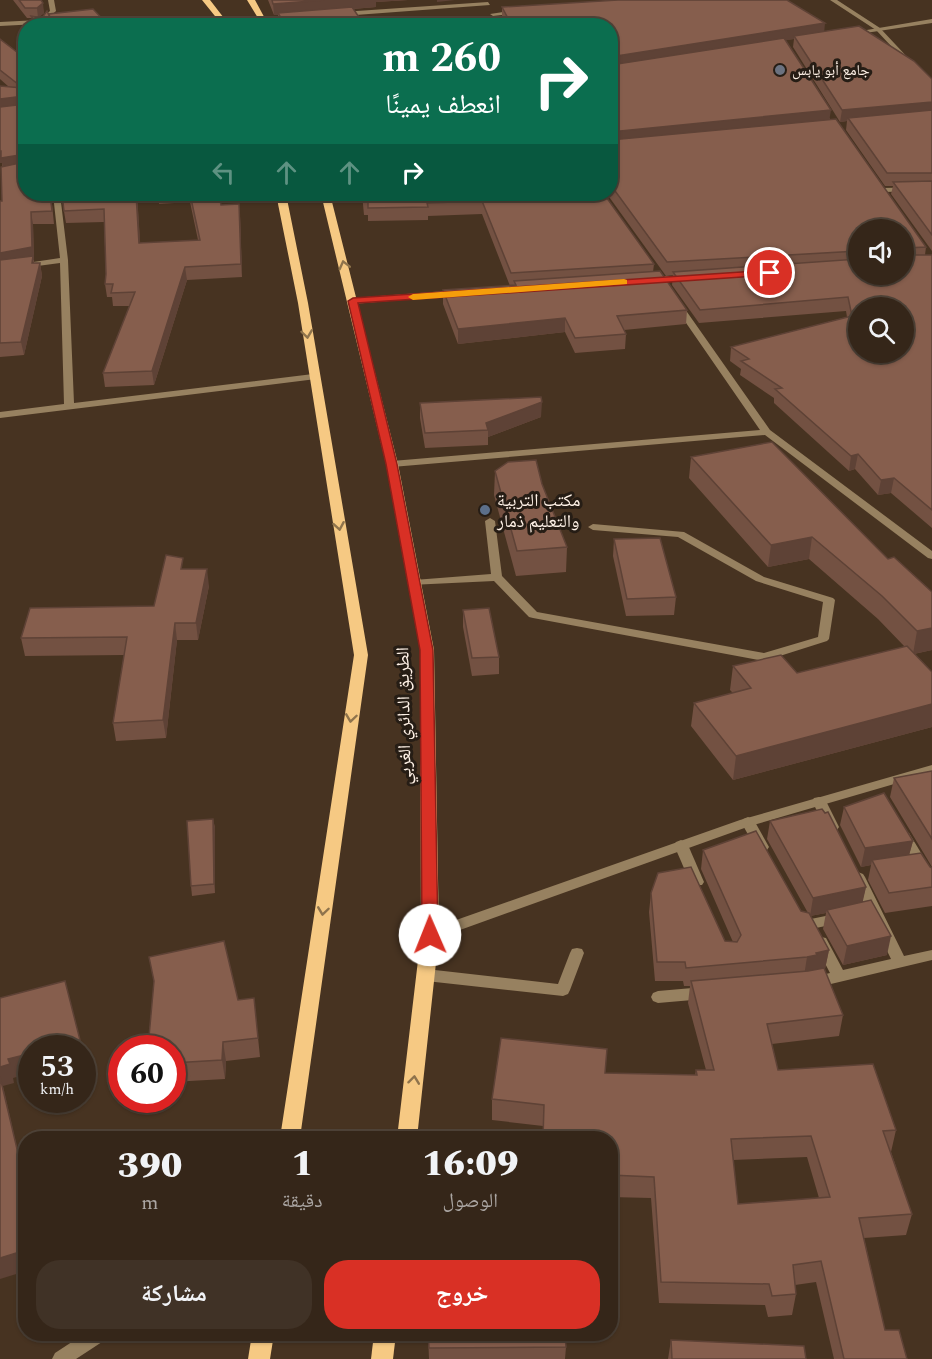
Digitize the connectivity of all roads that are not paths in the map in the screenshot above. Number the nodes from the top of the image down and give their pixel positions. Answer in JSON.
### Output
{"nodes":[{"id":1,"x":51,"y":0,"type":"edge"},
{"id":2,"x":206,"y":0,"type":"edge"},
{"id":3,"x":251,"y":0,"type":"edge"},
{"id":4,"x":833,"y":0,"type":"edge"},
{"id":5,"x":491,"y":2,"type":"edge"},
{"id":6,"x":527,"y":12,"type":"edge"},
{"id":7,"x":335,"y":15,"type":"edge"},
{"id":8,"x":493,"y":15,"type":"junction"},
{"id":9,"x":299,"y":17,"type":"edge"},
{"id":10,"x":47,"y":18,"type":"edge"},
{"id":11,"x":220,"y":18,"type":"edge"},
{"id":12,"x":262,"y":18,"type":"edge"},
{"id":13,"x":293,"y":18,"type":"edge"},
{"id":14,"x":494,"y":18,"type":"edge"},
{"id":15,"x":932,"y":21,"type":"edge"},
{"id":16,"x":0,"y":24,"type":"edge"},
{"id":17,"x":18,"y":24,"type":"edge"},
{"id":18,"x":878,"y":29,"type":"junction"},
{"id":19,"x":843,"y":35,"type":"edge"},
{"id":20,"x":916,"y":71,"type":"edge"},
{"id":21,"x":875,"y":180,"type":"edge"},
{"id":22,"x":932,"y":189,"type":"edge"},
{"id":23,"x":882,"y":190,"type":"junction"},
{"id":24,"x":888,"y":199,"type":"edge"},
{"id":25,"x":57,"y":201,"type":"edge"},
{"id":26,"x":282,"y":201,"type":"edge"},
{"id":27,"x":327,"y":201,"type":"edge"},
{"id":28,"x":64,"y":260,"type":"junction"},
{"id":29,"x":0,"y":269,"type":"edge"},
{"id":30,"x":654,"y":270,"type":"edge"},
{"id":31,"x":695,"y":277,"type":"edge"},
{"id":32,"x":660,"y":279,"type":"junction"},
{"id":33,"x":636,"y":281,"type":"edge"},
{"id":34,"x":667,"y":289,"type":"edge"},
{"id":35,"x":471,"y":292,"type":"edge"},
{"id":36,"x":674,"y":298,"type":"edge"},
{"id":37,"x":353,"y":301,"type":"junction"},
{"id":38,"x":313,"y":377,"type":"junction"},
{"id":39,"x":69,"y":408,"type":"junction"},
{"id":40,"x":0,"y":416,"type":"edge"},
{"id":41,"x":767,"y":432,"type":"junction"},
{"id":42,"x":392,"y":464,"type":"junction"},
{"id":43,"x":489,"y":521,"type":"dead end"},
{"id":44,"x":593,"y":527,"type":"dead end"},
{"id":45,"x":932,"y":556,"type":"edge"},
{"id":46,"x":497,"y":577,"type":"junction"},
{"id":47,"x":414,"y":583,"type":"junction"},
{"id":48,"x":932,"y":769,"type":"edge"},
{"id":49,"x":819,"y":801,"type":"junction"},
{"id":50,"x":748,"y":822,"type":"junction"},
{"id":51,"x":898,"y":826,"type":"edge"},
{"id":52,"x":840,"y":843,"type":"edge"},
{"id":53,"x":681,"y":845,"type":"junction"},
{"id":54,"x":771,"y":863,"type":"edge"},
{"id":55,"x":858,"y":870,"type":"edge"},
{"id":56,"x":932,"y":884,"type":"edge"},
{"id":57,"x":705,"y":900,"type":"edge"},
{"id":58,"x":864,"y":912,"type":"junction"},
{"id":59,"x":799,"y":915,"type":"edge"},
{"id":60,"x":812,"y":924,"type":"junction"},
{"id":61,"x":430,"y":935,"type":"junction"},
{"id":62,"x":577,"y":953,"type":"dead end"},
{"id":63,"x":932,"y":955,"type":"edge"},
{"id":64,"x":900,"y":962,"type":"junction"},
{"id":65,"x":426,"y":975,"type":"junction"},
{"id":66,"x":838,"y":976,"type":"junction"},
{"id":67,"x":804,"y":984,"type":"edge"},
{"id":68,"x":714,"y":992,"type":"edge"},
{"id":69,"x":658,"y":997,"type":"dead end"},
{"id":70,"x":291,"y":1131,"type":"edge"},
{"id":71,"x":408,"y":1131,"type":"edge"},
{"id":72,"x":88,"y":1341,"type":"edge"},
{"id":73,"x":261,"y":1341,"type":"edge"},
{"id":74,"x":384,"y":1341,"type":"edge"},
{"id":75,"x":61,"y":1359,"type":"edge"},
{"id":76,"x":259,"y":1359,"type":"edge"},
{"id":77,"x":382,"y":1359,"type":"edge"}],
"edges":[{"from":1,"to":10,"type":"street"},
{"from":2,"to":11,"type":"main road"},
{"from":3,"to":12,"type":"main road"},
{"from":4,"to":18,"type":"street"},
{"from":5,"to":7,"type":"street"},
{"from":5,"to":8,"type":"street"},
{"from":6,"to":8,"type":"street"},
{"from":8,"to":14,"type":"street"},
{"from":9,"to":13,"type":"street"},
{"from":15,"to":18,"type":"street"},
{"from":16,"to":17,"type":"street"},
{"from":18,"to":19,"type":"street"},
{"from":18,"to":20,"type":"street"},
{"from":21,"to":23,"type":"street"},
{"from":22,"to":23,"type":"street"},
{"from":23,"to":24,"type":"street"},
{"from":25,"to":28,"type":"street"},
{"from":26,"to":38,"type":"main road","one_way":true},
{"from":37,"to":27,"type":"main road","name":"الطريق الدائري الغربي","one_way":true},
{"from":28,"to":29,"type":"street"},
{"from":28,"to":39,"type":"street"},
{"from":30,"to":32,"type":"street"},
{"from":31,"to":32,"type":"street"},
{"from":32,"to":33,"type":"street"},
{"from":32,"to":34,"type":"street"},
{"from":35,"to":37,"type":"street"},
{"from":36,"to":41,"type":"street"},
{"from":37,"to":42,"type":"main road","name":"الطريق الدائري الغربي"},
{"from":38,"to":39,"type":"street"},
{"from":38,"to":70,"type":"main road","one_way":true},
{"from":39,"to":40,"type":"street"},
{"from":41,"to":42,"type":"street"},
{"from":41,"to":45,"type":"street"},
{"from":42,"to":47,"type":"main road","name":"الطريق الدائري الغربي"},
{"from":43,"to":46,"type":"street"},
{"from":44,"to":46,"type":"street"},
{"from":46,"to":47,"type":"street"},
{"from":47,"to":61,"type":"main road","name":"الطريق الدائري الغربي"},
{"from":48,"to":49,"type":"street"},
{"from":49,"to":50,"type":"street"},
{"from":49,"to":52,"type":"street"},
{"from":50,"to":53,"type":"street"},
{"from":50,"to":54,"type":"street"},
{"from":51,"to":56,"type":"street"},
{"from":53,"to":57,"type":"street"},
{"from":53,"to":61,"type":"street"},
{"from":55,"to":58,"type":"street"},
{"from":58,"to":60,"type":"street"},
{"from":58,"to":64,"type":"street"},
{"from":59,"to":60,"type":"street"},
{"from":60,"to":66,"type":"street"},
{"from":61,"to":65,"type":"main road","name":"الطريق الدائري الغربي"},
{"from":62,"to":65,"type":"street"},
{"from":63,"to":64,"type":"street"},
{"from":64,"to":66,"type":"street"},
{"from":71,"to":65,"type":"main road","name":"الطريق الدائري الغربي","one_way":true},
{"from":66,"to":67,"type":"street"},
{"from":68,"to":69,"type":"street"},
{"from":72,"to":75,"type":"street"},
{"from":73,"to":76,"type":"main road"},
{"from":74,"to":77,"type":"main road"}]}
